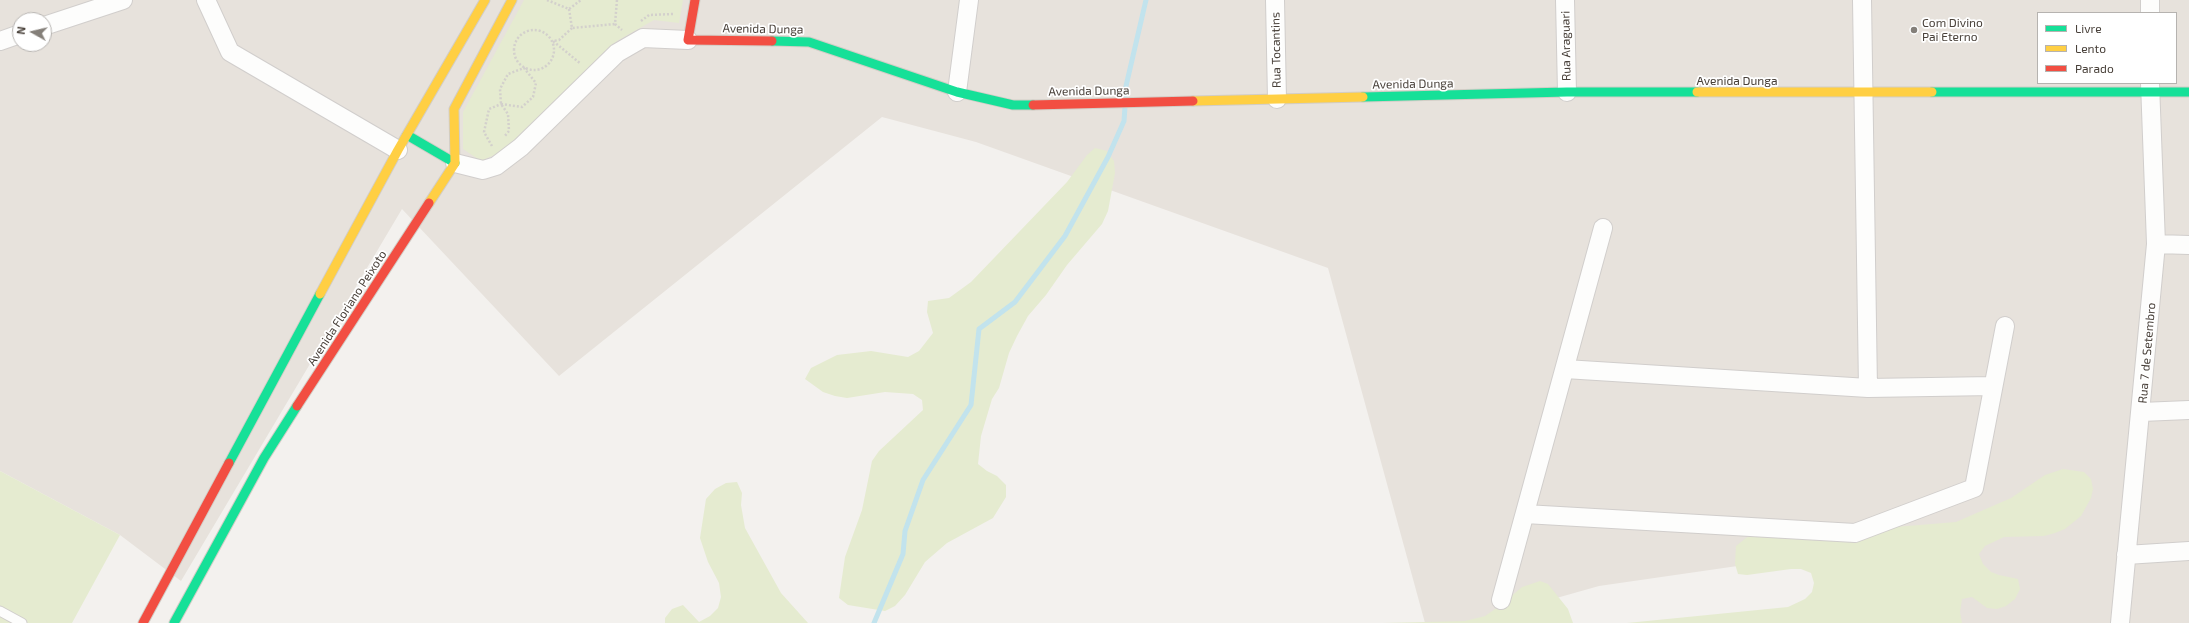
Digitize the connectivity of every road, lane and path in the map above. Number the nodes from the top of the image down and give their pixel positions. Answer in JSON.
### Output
{"nodes":[{"id":1,"x":123,"y":0,"type":"edge"},
{"id":2,"x":206,"y":0,"type":"edge"},
{"id":3,"x":485,"y":0,"type":"edge"},
{"id":4,"x":512,"y":0,"type":"edge"},
{"id":5,"x":547,"y":0,"type":"edge"},
{"id":6,"x":581,"y":0,"type":"edge"},
{"id":7,"x":617,"y":0,"type":"edge"},
{"id":8,"x":695,"y":0,"type":"edge"},
{"id":9,"x":969,"y":0,"type":"edge"},
{"id":10,"x":1275,"y":0,"type":"edge"},
{"id":11,"x":1565,"y":0,"type":"edge"},
{"id":12,"x":1862,"y":0,"type":"edge"},
{"id":13,"x":2150,"y":0,"type":"edge"},
{"id":14,"x":569,"y":9,"type":"junction"},
{"id":15,"x":674,"y":10,"type":"dead end"},
{"id":16,"x":2150,"y":12,"type":"edge"},
{"id":17,"x":52,"y":23,"type":"edge"},
{"id":18,"x":615,"y":24,"type":"junction"},
{"id":19,"x":636,"y":24,"type":"dead end"},
{"id":20,"x":572,"y":28,"type":"junction"},
{"id":21,"x":624,"y":32,"type":"dead end"},
{"id":22,"x":12,"y":37,"type":"edge"},
{"id":23,"x":688,"y":40,"type":"junction"},
{"id":24,"x":0,"y":41,"type":"edge"},
{"id":25,"x":553,"y":42,"type":"junction"},
{"id":26,"x":583,"y":65,"type":"dead end"},
{"id":27,"x":524,"y":68,"type":"junction"},
{"id":28,"x":2150,"y":87,"type":"edge"},
{"id":29,"x":957,"y":92,"type":"junction"},
{"id":30,"x":1567,"y":92,"type":"junction"},
{"id":31,"x":2189,"y":92,"type":"edge"},
{"id":32,"x":1864,"y":93,"type":"junction"},
{"id":33,"x":1277,"y":99,"type":"junction"},
{"id":34,"x":502,"y":104,"type":"junction"},
{"id":35,"x":500,"y":141,"type":"dead end"},
{"id":36,"x":402,"y":143,"type":"junction"},
{"id":37,"x":496,"y":144,"type":"dead end"},
{"id":38,"x":455,"y":163,"type":"junction"},
{"id":39,"x":1603,"y":228,"type":"dead end"},
{"id":40,"x":2156,"y":244,"type":"junction"},
{"id":41,"x":2189,"y":245,"type":"edge"},
{"id":42,"x":2005,"y":326,"type":"dead end"},
{"id":43,"x":1565,"y":369,"type":"junction"},
{"id":44,"x":1993,"y":386,"type":"junction"},
{"id":45,"x":1868,"y":388,"type":"junction"},
{"id":46,"x":2189,"y":410,"type":"edge"},
{"id":47,"x":2141,"y":412,"type":"junction"},
{"id":48,"x":1525,"y":514,"type":"junction"},
{"id":49,"x":2189,"y":551,"type":"edge"},
{"id":50,"x":2126,"y":555,"type":"junction"},
{"id":51,"x":1501,"y":600,"type":"dead end"},
{"id":52,"x":0,"y":611,"type":"edge"},
{"id":53,"x":22,"y":623,"type":"edge"},
{"id":54,"x":143,"y":623,"type":"edge"},
{"id":55,"x":174,"y":623,"type":"edge"},
{"id":56,"x":2120,"y":623,"type":"edge"}],
"edges":[{"from":1,"to":17,"type":"street"},
{"from":2,"to":36,"type":"street"},
{"from":3,"to":36,"type":"street","name":"Avenida Floriano Peixoto"},
{"from":4,"to":38,"type":"street"},
{"from":5,"to":14,"type":"path"},
{"from":6,"to":14,"type":"path"},
{"from":7,"to":18,"type":"path"},
{"from":8,"to":23,"type":"street"},
{"from":9,"to":29,"type":"street"},
{"from":10,"to":33,"type":"street","name":"Rua Tocantins"},
{"from":11,"to":30,"type":"street","name":"Rua Araguari"},
{"from":12,"to":32,"type":"street"},
{"from":13,"to":16,"type":"street"},
{"from":14,"to":20,"type":"path"},
{"from":15,"to":19,"type":"path"},
{"from":18,"to":20,"type":"path"},
{"from":18,"to":21,"type":"path"},
{"from":20,"to":25,"type":"path"},
{"from":22,"to":24,"type":"street"},
{"from":23,"to":29,"type":"street","name":"Avenida Dunga"},
{"from":23,"to":38,"type":"street"},
{"from":25,"to":26,"type":"path"},
{"from":25,"to":27,"type":"path"},
{"from":25,"to":27,"type":"path"},
{"from":27,"to":34,"type":"path"},
{"from":27,"to":34,"type":"path"},
{"from":28,"to":31,"type":"street","name":"Avenida Dunga"},
{"from":28,"to":32,"type":"street","name":"Avenida Dunga"},
{"from":28,"to":40,"type":"street","name":"Rua 7 de Setembro"},
{"from":29,"to":33,"type":"street","name":"Avenida Dunga"},
{"from":30,"to":32,"type":"street","name":"Avenida Dunga"},
{"from":30,"to":33,"type":"street","name":"Avenida Dunga"},
{"from":32,"to":45,"type":"street"},
{"from":34,"to":35,"type":"path"},
{"from":34,"to":37,"type":"path"},
{"from":36,"to":38,"type":"street"},
{"from":36,"to":54,"type":"street","name":"Avenida Floriano Peixoto"},
{"from":38,"to":55,"type":"street","name":"Avenida Floriano Peixoto"},
{"from":39,"to":43,"type":"street"},
{"from":40,"to":41,"type":"street"},
{"from":40,"to":47,"type":"street","name":"Rua 7 de Setembro"},
{"from":42,"to":44,"type":"street"},
{"from":43,"to":45,"type":"street"},
{"from":43,"to":48,"type":"street"},
{"from":44,"to":45,"type":"street"},
{"from":44,"to":48,"type":"street"},
{"from":46,"to":47,"type":"street"},
{"from":47,"to":50,"type":"street","name":"Rua 7 de Setembro"},
{"from":48,"to":51,"type":"street"},
{"from":49,"to":50,"type":"street"},
{"from":50,"to":56,"type":"street","name":"Rua 7 de Setembro"},
{"from":52,"to":53,"type":"lane"}]}
